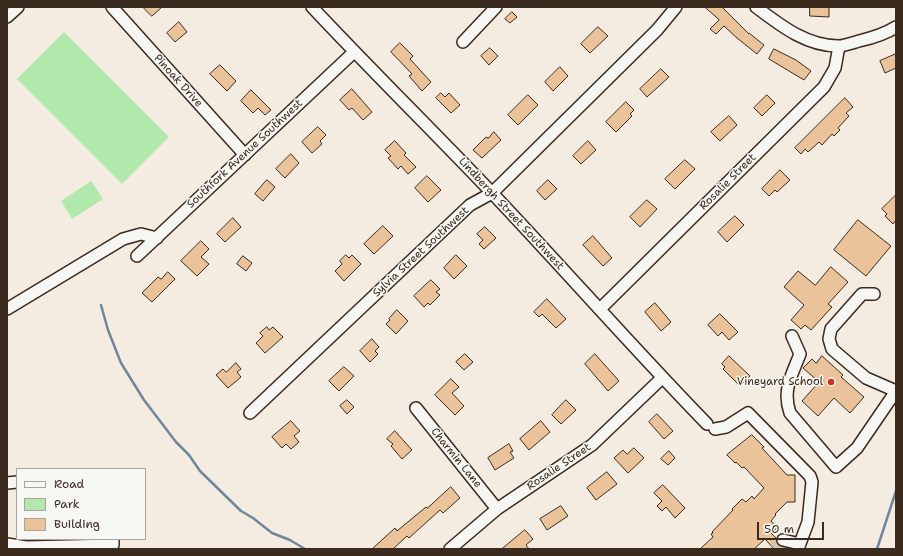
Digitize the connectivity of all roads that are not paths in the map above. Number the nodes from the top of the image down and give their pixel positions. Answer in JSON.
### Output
{"nodes":[{"id":1,"x":18,"y":7,"type":"edge"},
{"id":2,"x":112,"y":7,"type":"edge"},
{"id":3,"x":312,"y":7,"type":"edge"},
{"id":4,"x":496,"y":7,"type":"edge"},
{"id":5,"x":676,"y":7,"type":"edge"},
{"id":6,"x":756,"y":7,"type":"edge"},
{"id":7,"x":7,"y":17,"type":"edge"},
{"id":8,"x":896,"y":27,"type":"edge"},
{"id":9,"x":463,"y":42,"type":"dead end"},
{"id":10,"x":839,"y":46,"type":"junction"},
{"id":11,"x":354,"y":52,"type":"junction"},
{"id":12,"x":245,"y":155,"type":"junction"},
{"id":13,"x":492,"y":193,"type":"junction"},
{"id":14,"x":157,"y":238,"type":"junction"},
{"id":15,"x":137,"y":256,"type":"dead end"},
{"id":16,"x":874,"y":294,"type":"dead end"},
{"id":17,"x":7,"y":309,"type":"edge"},
{"id":18,"x":600,"y":309,"type":"junction"},
{"id":19,"x":792,"y":336,"type":"dead end"},
{"id":20,"x":662,"y":378,"type":"junction"},
{"id":21,"x":896,"y":391,"type":"edge"},
{"id":22,"x":416,"y":408,"type":"dead end"},
{"id":23,"x":250,"y":413,"type":"dead end"},
{"id":24,"x":497,"y":508,"type":"junction"},
{"id":25,"x":113,"y":540,"type":"edge"},
{"id":26,"x":783,"y":540,"type":"dead end"},
{"id":27,"x":55,"y":543,"type":"edge"},
{"id":28,"x":7,"y":544,"type":"edge"},
{"id":29,"x":26,"y":545,"type":"edge"},
{"id":30,"x":82,"y":545,"type":"edge"},
{"id":31,"x":799,"y":546,"type":"edge"},
{"id":32,"x":450,"y":549,"type":"edge"}],
"edges":[{"from":1,"to":7,"type":"street"},
{"from":2,"to":12,"type":"street","name":"Pinoak Drive"},
{"from":3,"to":11,"type":"street","name":"Lindbergh Street Southwest"},
{"from":4,"to":9,"type":"street"},
{"from":5,"to":13,"type":"street","name":"Sylvia Street Southwest"},
{"from":6,"to":10,"type":"street"},
{"from":8,"to":10,"type":"street"},
{"from":10,"to":18,"type":"street","name":"Rosalie Street"},
{"from":11,"to":12,"type":"street","name":"Southfork Avenue Southwest"},
{"from":11,"to":13,"type":"street","name":"Lindbergh Street Southwest"},
{"from":12,"to":14,"type":"street","name":"Southfork Avenue Southwest"},
{"from":13,"to":18,"type":"street","name":"Lindbergh Street Southwest"},
{"from":13,"to":23,"type":"street","name":"Sylvia Street Southwest"},
{"from":14,"to":15,"type":"street","name":"Southfork Avenue Southwest"},
{"from":14,"to":17,"type":"street"},
{"from":16,"to":21,"type":"street"},
{"from":18,"to":20,"type":"street","name":"Lindbergh Street Southwest"},
{"from":19,"to":21,"type":"street"},
{"from":20,"to":24,"type":"street","name":"Rosalie Street"},
{"from":20,"to":31,"type":"street","name":"Lindbergh Street Southwest"},
{"from":22,"to":24,"type":"street","name":"Charmin Lane"},
{"from":24,"to":32,"type":"street","name":"Rosalie Street"},
{"from":25,"to":30,"type":"street"},
{"from":26,"to":31,"type":"street"},
{"from":27,"to":29,"type":"street"},
{"from":27,"to":30,"type":"street"},
{"from":28,"to":29,"type":"street"}]}
